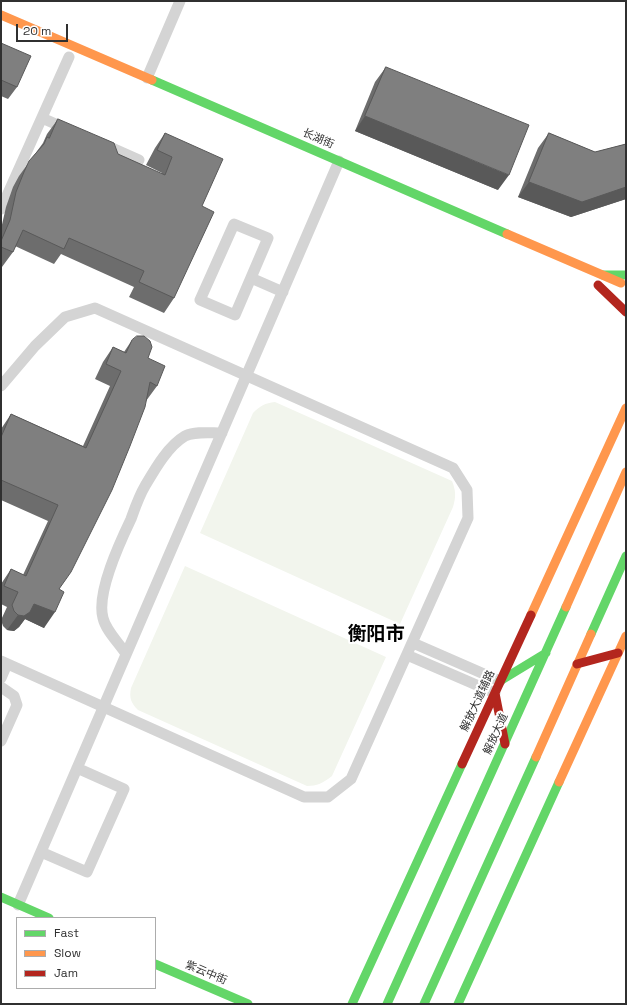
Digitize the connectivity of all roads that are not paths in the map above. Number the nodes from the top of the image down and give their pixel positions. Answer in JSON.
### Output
{"nodes":[{"id":1,"x":180,"y":1,"type":"edge"},
{"id":2,"x":1,"y":15,"type":"edge"},
{"id":3,"x":69,"y":57,"type":"dead end"},
{"id":4,"x":147,"y":78,"type":"junction"},
{"id":5,"x":42,"y":118,"type":"junction"},
{"id":6,"x":76,"y":133,"type":"edge"},
{"id":7,"x":90,"y":139,"type":"edge"},
{"id":8,"x":139,"y":160,"type":"dead end"},
{"id":9,"x":339,"y":161,"type":"junction"},
{"id":10,"x":1,"y":210,"type":"edge"},
{"id":11,"x":602,"y":275,"type":"junction"},
{"id":12,"x":626,"y":275,"type":"edge"},
{"id":13,"x":251,"y":278,"type":"junction"},
{"id":14,"x":626,"y":285,"type":"edge"},
{"id":15,"x":283,"y":292,"type":"junction"},
{"id":16,"x":626,"y":298,"type":"edge"},
{"id":17,"x":626,"y":312,"type":"edge"},
{"id":18,"x":246,"y":376,"type":"junction"},
{"id":19,"x":1,"y":386,"type":"edge"},
{"id":20,"x":626,"y":408,"type":"edge"},
{"id":21,"x":222,"y":434,"type":"junction"},
{"id":22,"x":626,"y":472,"type":"edge"},
{"id":23,"x":626,"y":556,"type":"edge"},
{"id":24,"x":626,"y":636,"type":"edge"},
{"id":25,"x":413,"y":643,"type":"junction"},
{"id":26,"x":546,"y":653,"type":"junction"},
{"id":27,"x":126,"y":654,"type":"junction"},
{"id":28,"x":622,"y":654,"type":"edge"},
{"id":29,"x":407,"y":655,"type":"junction"},
{"id":30,"x":4,"y":662,"type":"edge"},
{"id":31,"x":577,"y":664,"type":"junction"},
{"id":32,"x":1,"y":678,"type":"edge"},
{"id":33,"x":500,"y":681,"type":"junction"},
{"id":34,"x":1,"y":687,"type":"edge"},
{"id":35,"x":495,"y":693,"type":"junction"},
{"id":36,"x":103,"y":707,"type":"junction"},
{"id":37,"x":1,"y":741,"type":"edge"},
{"id":38,"x":505,"y":744,"type":"junction"},
{"id":39,"x":77,"y":768,"type":"junction"},
{"id":40,"x":41,"y":852,"type":"junction"},
{"id":41,"x":1,"y":897,"type":"edge"},
{"id":42,"x":18,"y":905,"type":"junction"},
{"id":43,"x":47,"y":917,"type":"edge"},
{"id":44,"x":156,"y":964,"type":"edge"},
{"id":45,"x":248,"y":1004,"type":"edge"},
{"id":46,"x":352,"y":1004,"type":"edge"},
{"id":47,"x":387,"y":1004,"type":"edge"},
{"id":48,"x":424,"y":1004,"type":"edge"},
{"id":49,"x":458,"y":1004,"type":"edge"}],
"edges":[{"from":1,"to":4,"type":"lane"},
{"from":2,"to":4,"type":"main road","name":"长湖街"},
{"from":3,"to":5,"type":"lane"},
{"from":4,"to":9,"type":"main road","name":"长湖街"},
{"from":5,"to":6,"type":"lane"},
{"from":5,"to":10,"type":"lane"},
{"from":7,"to":8,"type":"lane"},
{"from":9,"to":11,"type":"main road","name":"长湖街"},
{"from":9,"to":15,"type":"lane"},
{"from":11,"to":12,"type":"main road"},
{"from":11,"to":14,"type":"main road","name":"长湖街"},
{"from":13,"to":13,"type":"lane"},
{"from":13,"to":15,"type":"lane"},
{"from":15,"to":18,"type":"lane"},
{"from":16,"to":17,"type":"main road"},
{"from":18,"to":19,"type":"lane"},
{"from":18,"to":21,"type":"lane"},
{"from":18,"to":25,"type":"lane"},
{"from":20,"to":33,"type":"main road","name":"解放大道辅路"},
{"from":21,"to":27,"type":"lane"},
{"from":21,"to":27,"type":"lane"},
{"from":22,"to":26,"type":"main road","name":"解放大道"},
{"from":23,"to":31,"type":"main road"},
{"from":24,"to":28,"type":"main road"},
{"from":25,"to":29,"type":"lane"},
{"from":25,"to":33,"type":"lane"},
{"from":26,"to":33,"type":"main road"},
{"from":26,"to":38,"type":"main road","name":"解放大道"},
{"from":27,"to":36,"type":"lane"},
{"from":28,"to":31,"type":"main road"},
{"from":28,"to":49,"type":"main road"},
{"from":29,"to":35,"type":"lane"},
{"from":29,"to":36,"type":"lane"},
{"from":30,"to":32,"type":"lane"},
{"from":30,"to":36,"type":"lane"},
{"from":31,"to":48,"type":"main road"},
{"from":33,"to":35,"type":"main road","name":"解放大道辅路"},
{"from":34,"to":37,"type":"lane"},
{"from":35,"to":38,"type":"main road"},
{"from":35,"to":46,"type":"main road","name":"解放大道辅路"},
{"from":36,"to":39,"type":"lane"},
{"from":38,"to":47,"type":"main road","name":"解放大道"},
{"from":39,"to":40,"type":"lane"},
{"from":39,"to":40,"type":"lane"},
{"from":40,"to":42,"type":"lane"},
{"from":41,"to":42,"type":"main road"},
{"from":42,"to":43,"type":"main road"},
{"from":44,"to":45,"type":"main road","name":"紫云中街"}]}
